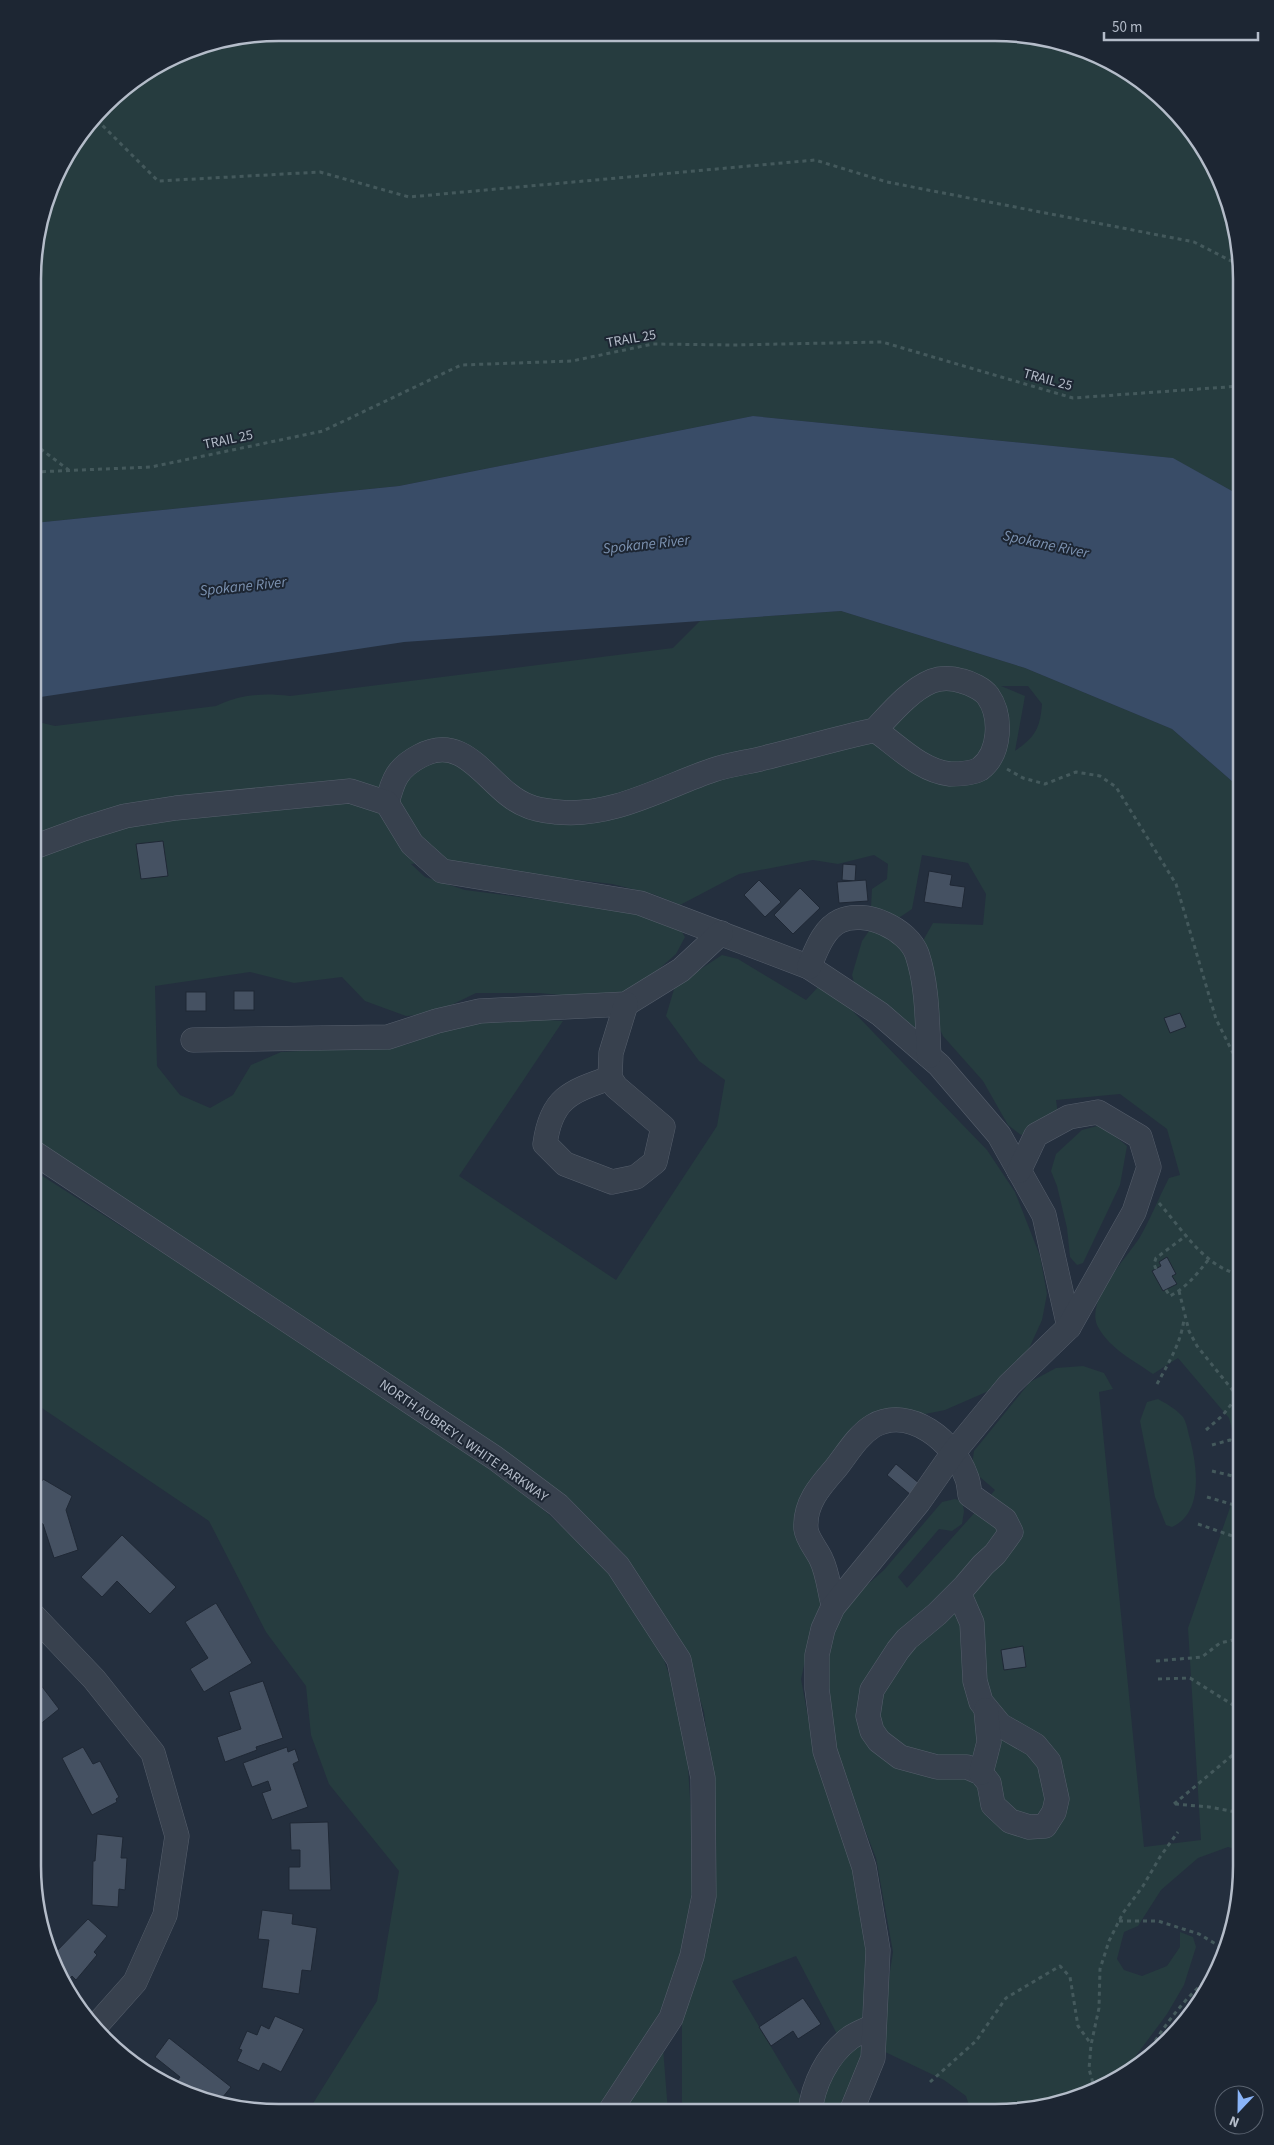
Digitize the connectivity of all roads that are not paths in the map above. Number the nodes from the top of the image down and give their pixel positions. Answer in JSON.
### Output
{"nodes":[{"id":1,"x":875,"y":730,"type":"junction"},
{"id":2,"x":386,"y":803,"type":"junction"},
{"id":3,"x":41,"y":844,"type":"edge"},
{"id":4,"x":721,"y":933,"type":"junction"},
{"id":5,"x":808,"y":967,"type":"junction"},
{"id":6,"x":626,"y":1004,"type":"junction"},
{"id":7,"x":193,"y":1040,"type":"dead end"},
{"id":8,"x":929,"y":1056,"type":"junction"},
{"id":9,"x":610,"y":1078,"type":"junction"},
{"id":10,"x":41,"y":1157,"type":"edge"},
{"id":11,"x":1019,"y":1171,"type":"junction"},
{"id":12,"x":1069,"y":1327,"type":"junction"},
{"id":13,"x":953,"y":1453,"type":"junction"},
{"id":14,"x":958,"y":1593,"type":"junction"},
{"id":15,"x":830,"y":1607,"type":"junction"},
{"id":16,"x":41,"y":1623,"type":"edge"},
{"id":17,"x":986,"y":1710,"type":"junction"},
{"id":18,"x":981,"y":1773,"type":"junction"},
{"id":19,"x":99,"y":2022,"type":"edge"},
{"id":20,"x":874,"y":2026,"type":"junction"},
{"id":21,"x":615,"y":2104,"type":"edge"},
{"id":22,"x":812,"y":2104,"type":"edge"},
{"id":23,"x":854,"y":2104,"type":"edge"}],
"edges":[{"from":1,"to":1,"type":"street"},
{"from":1,"to":2,"type":"street"},
{"from":2,"to":3,"type":"street"},
{"from":2,"to":4,"type":"street"},
{"from":4,"to":5,"type":"street"},
{"from":4,"to":6,"type":"street"},
{"from":5,"to":8,"type":"street"},
{"from":5,"to":8,"type":"street"},
{"from":6,"to":7,"type":"street"},
{"from":6,"to":9,"type":"street"},
{"from":8,"to":11,"type":"street"},
{"from":9,"to":9,"type":"street"},
{"from":10,"to":21,"type":"street","name":"NORTH AUBREY L WHITE PARKWAY"},
{"from":11,"to":12,"type":"street"},
{"from":11,"to":12,"type":"street"},
{"from":12,"to":13,"type":"street"},
{"from":13,"to":14,"type":"street"},
{"from":13,"to":15,"type":"street"},
{"from":13,"to":15,"type":"street"},
{"from":14,"to":17,"type":"street"},
{"from":14,"to":18,"type":"street"},
{"from":15,"to":20,"type":"street"},
{"from":16,"to":19,"type":"street"},
{"from":17,"to":18,"type":"street"},
{"from":17,"to":18,"type":"street"},
{"from":20,"to":22,"type":"street"},
{"from":20,"to":23,"type":"street"}]}
